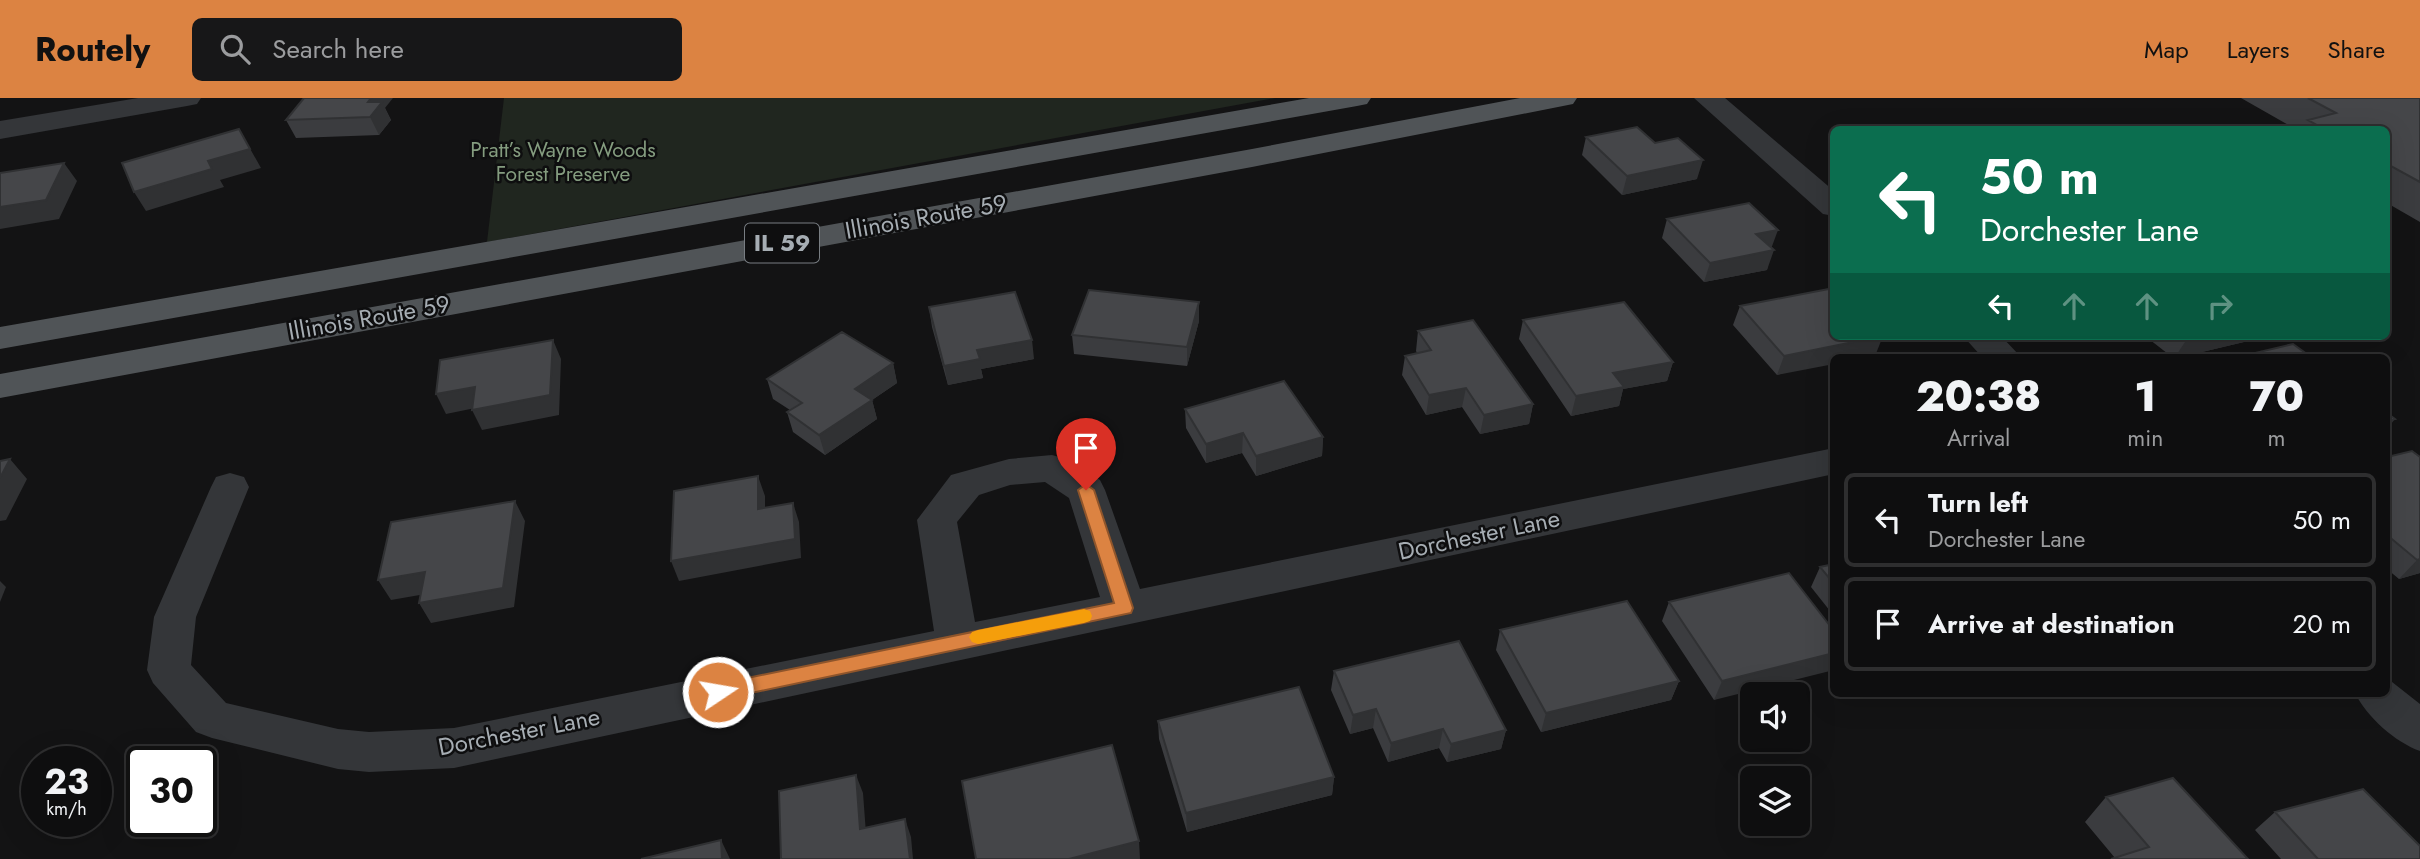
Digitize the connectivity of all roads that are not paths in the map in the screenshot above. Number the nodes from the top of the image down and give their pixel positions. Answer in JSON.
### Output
{"nodes":[{"id":1,"x":1357,"y":98,"type":"edge"},
{"id":2,"x":1563,"y":98,"type":"edge"},
{"id":3,"x":1708,"y":98,"type":"edge"},
{"id":4,"x":186,"y":99,"type":"edge"},
{"id":5,"x":0,"y":130,"type":"edge"},
{"id":6,"x":1830,"y":204,"type":"edge"},
{"id":7,"x":0,"y":338,"type":"edge"},
{"id":8,"x":1984,"y":340,"type":"edge"},
{"id":9,"x":2000,"y":354,"type":"edge"},
{"id":10,"x":0,"y":386,"type":"edge"},
{"id":11,"x":1830,"y":462,"type":"edge"},
{"id":12,"x":230,"y":487,"type":"dead end"},
{"id":13,"x":1125,"y":608,"type":"junction"},
{"id":14,"x":957,"y":641,"type":"junction"},
{"id":15,"x":2381,"y":697,"type":"edge"},
{"id":16,"x":2420,"y":732,"type":"edge"}],
"edges":[{"from":1,"to":7,"type":"main road","name":"Illinois Route 59","number":"IL 59"},
{"from":2,"to":10,"type":"main road","name":"Illinois Route 59","number":"IL 59"},
{"from":3,"to":6,"type":"street"},
{"from":4,"to":5,"type":"street"},
{"from":8,"to":9,"type":"street"},
{"from":11,"to":13,"type":"street","name":"Dorchester Lane"},
{"from":12,"to":14,"type":"street","name":"Dorchester Lane"},
{"from":13,"to":14,"type":"street","name":"Dorchester Lane"},
{"from":13,"to":14,"type":"street"},
{"from":15,"to":16,"type":"street"}]}
